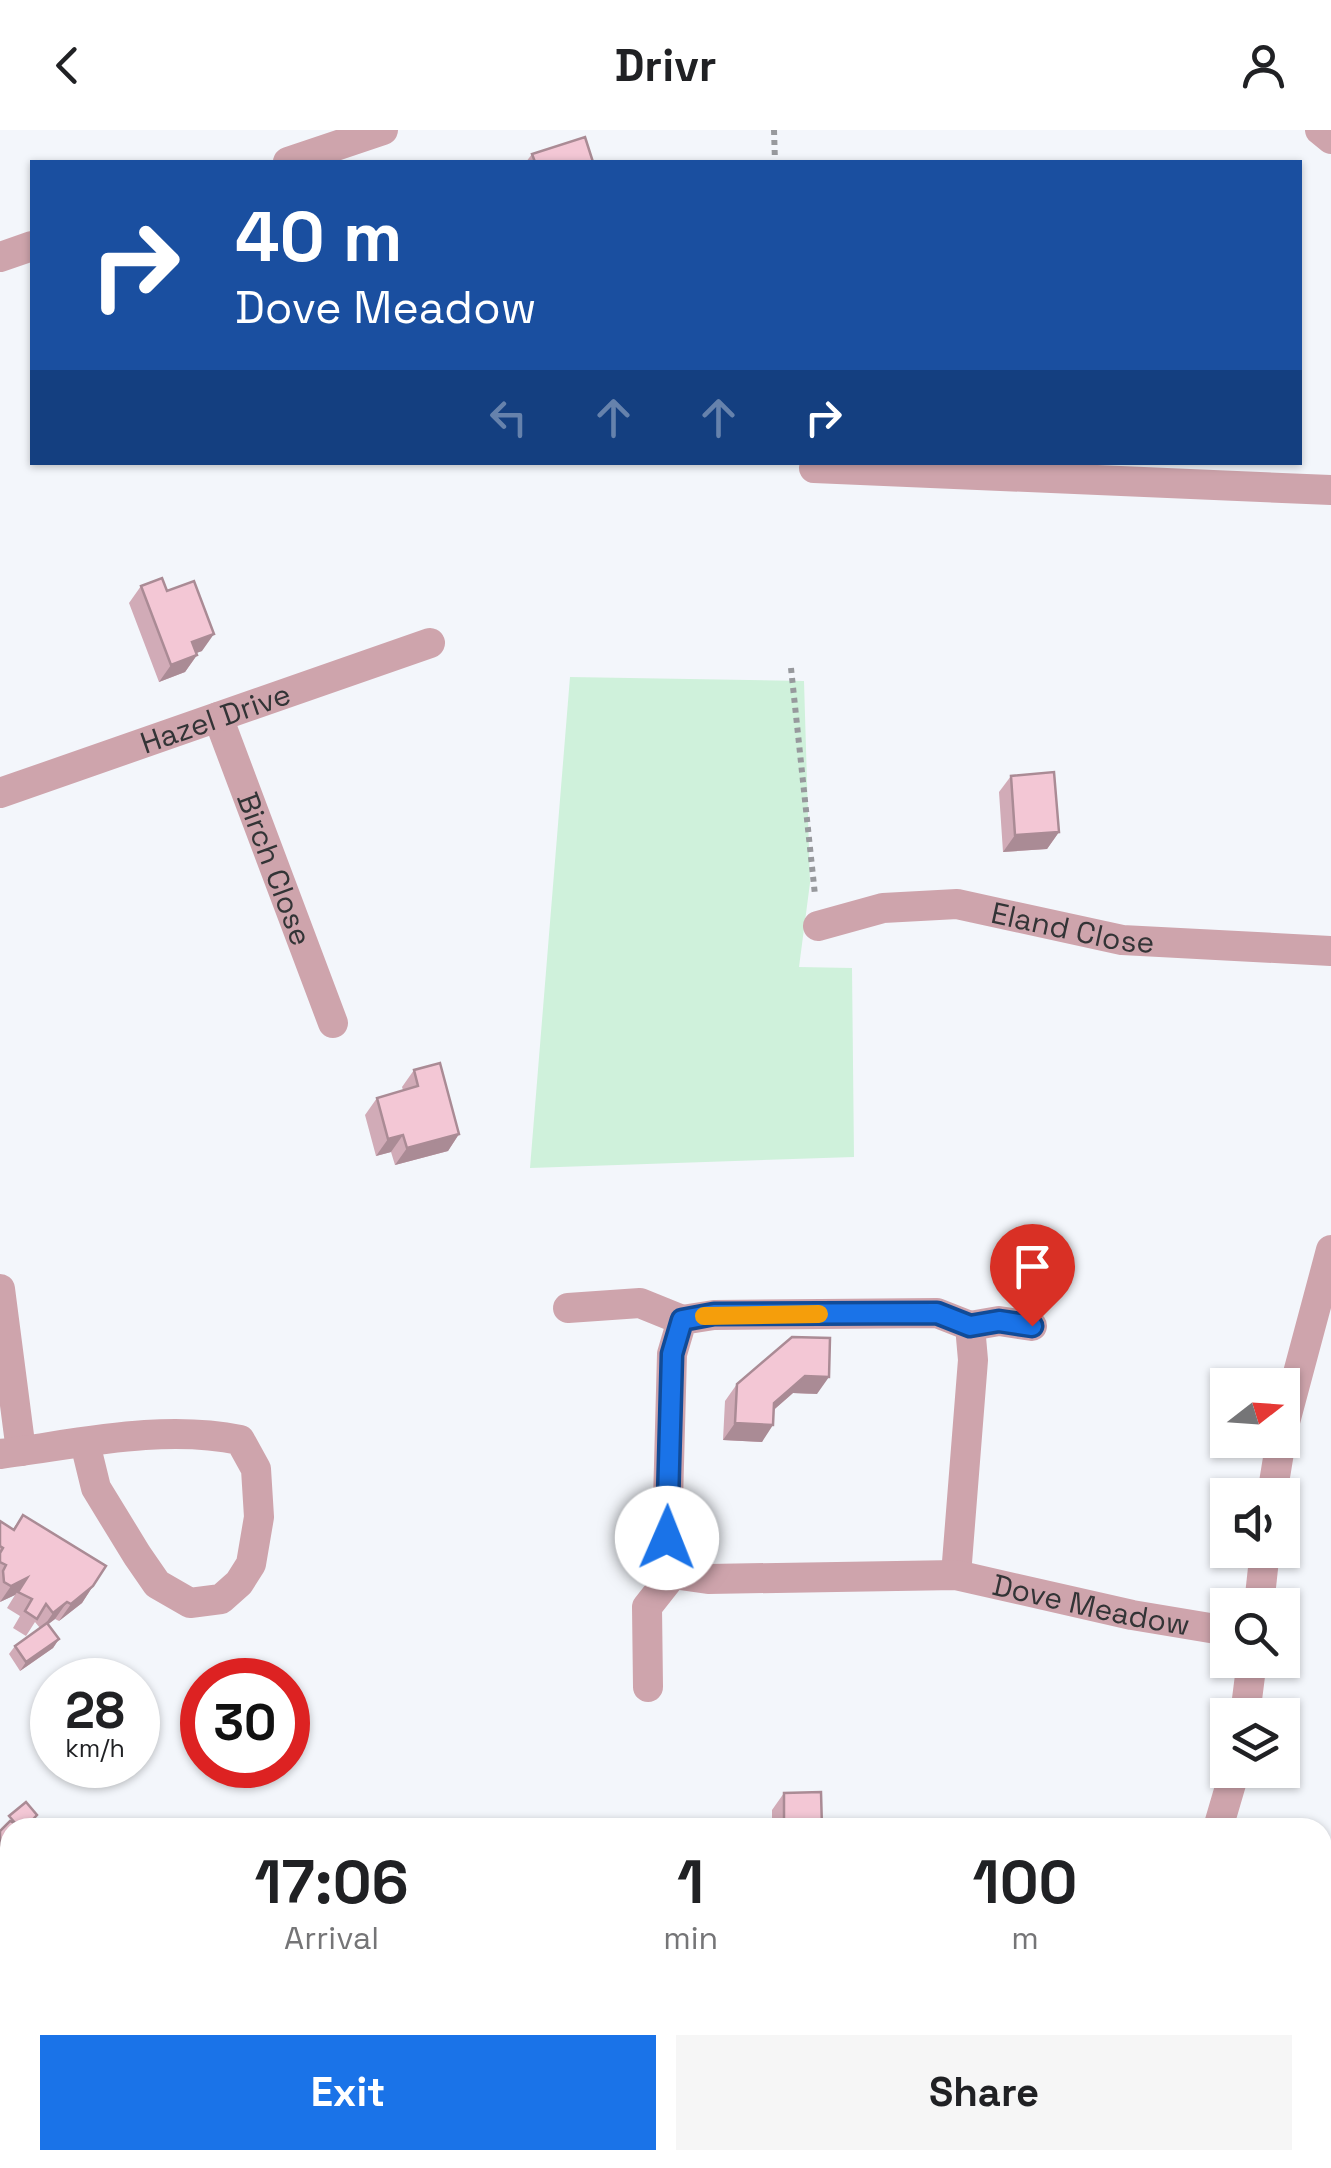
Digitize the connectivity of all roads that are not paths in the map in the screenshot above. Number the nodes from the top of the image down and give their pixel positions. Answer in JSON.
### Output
{"nodes":[{"id":1,"x":383,"y":130,"type":"edge"},
{"id":2,"x":1320,"y":130,"type":"edge"},
{"id":3,"x":1331,"y":139,"type":"edge"},
{"id":4,"x":294,"y":160,"type":"edge"},
{"id":5,"x":30,"y":247,"type":"edge"},
{"id":6,"x":0,"y":257,"type":"edge"},
{"id":7,"x":814,"y":468,"type":"dead end"},
{"id":8,"x":1331,"y":490,"type":"edge"},
{"id":9,"x":430,"y":642,"type":"dead end"},
{"id":10,"x":218,"y":717,"type":"junction"},
{"id":11,"x":0,"y":793,"type":"edge"},
{"id":12,"x":818,"y":926,"type":"road end"},
{"id":13,"x":1331,"y":951,"type":"edge"},
{"id":14,"x":333,"y":1023,"type":"dead end"},
{"id":15,"x":1331,"y":1250,"type":"edge"},
{"id":16,"x":0,"y":1290,"type":"edge"},
{"id":17,"x":568,"y":1308,"type":"dead end"},
{"id":18,"x":682,"y":1320,"type":"junction"},
{"id":19,"x":970,"y":1326,"type":"junction"},
{"id":20,"x":1032,"y":1326,"type":"dead end"},
{"id":21,"x":1300,"y":1368,"type":"edge"},
{"id":22,"x":85,"y":1442,"type":"junction"},
{"id":23,"x":10,"y":1452,"type":"edge"},
{"id":24,"x":673,"y":1574,"type":"junction"},
{"id":25,"x":956,"y":1575,"type":"junction"},
{"id":26,"x":1210,"y":1628,"type":"edge"},
{"id":27,"x":648,"y":1687,"type":"dead end"},
{"id":28,"x":1229,"y":1788,"type":"edge"},
{"id":29,"x":1221,"y":1818,"type":"edge"}],
"edges":[{"from":1,"to":4,"type":"street"},
{"from":2,"to":3,"type":"street"},
{"from":5,"to":6,"type":"street"},
{"from":7,"to":8,"type":"street"},
{"from":9,"to":10,"type":"street","name":"Hazel Drive"},
{"from":10,"to":11,"type":"street","name":"Hazel Drive"},
{"from":10,"to":14,"type":"street","name":"Birch Close"},
{"from":12,"to":13,"type":"street","name":"Eland Close"},
{"from":15,"to":21,"type":"street"},
{"from":16,"to":23,"type":"street"},
{"from":17,"to":18,"type":"street"},
{"from":18,"to":19,"type":"street"},
{"from":18,"to":24,"type":"street"},
{"from":19,"to":20,"type":"street"},
{"from":19,"to":25,"type":"street","name":"Dove Meadow"},
{"from":22,"to":22,"type":"street"},
{"from":22,"to":23,"type":"street"},
{"from":24,"to":25,"type":"street","name":"Dove Meadow"},
{"from":24,"to":27,"type":"street"},
{"from":25,"to":26,"type":"street","name":"Dove Meadow"},
{"from":28,"to":29,"type":"street"}]}
